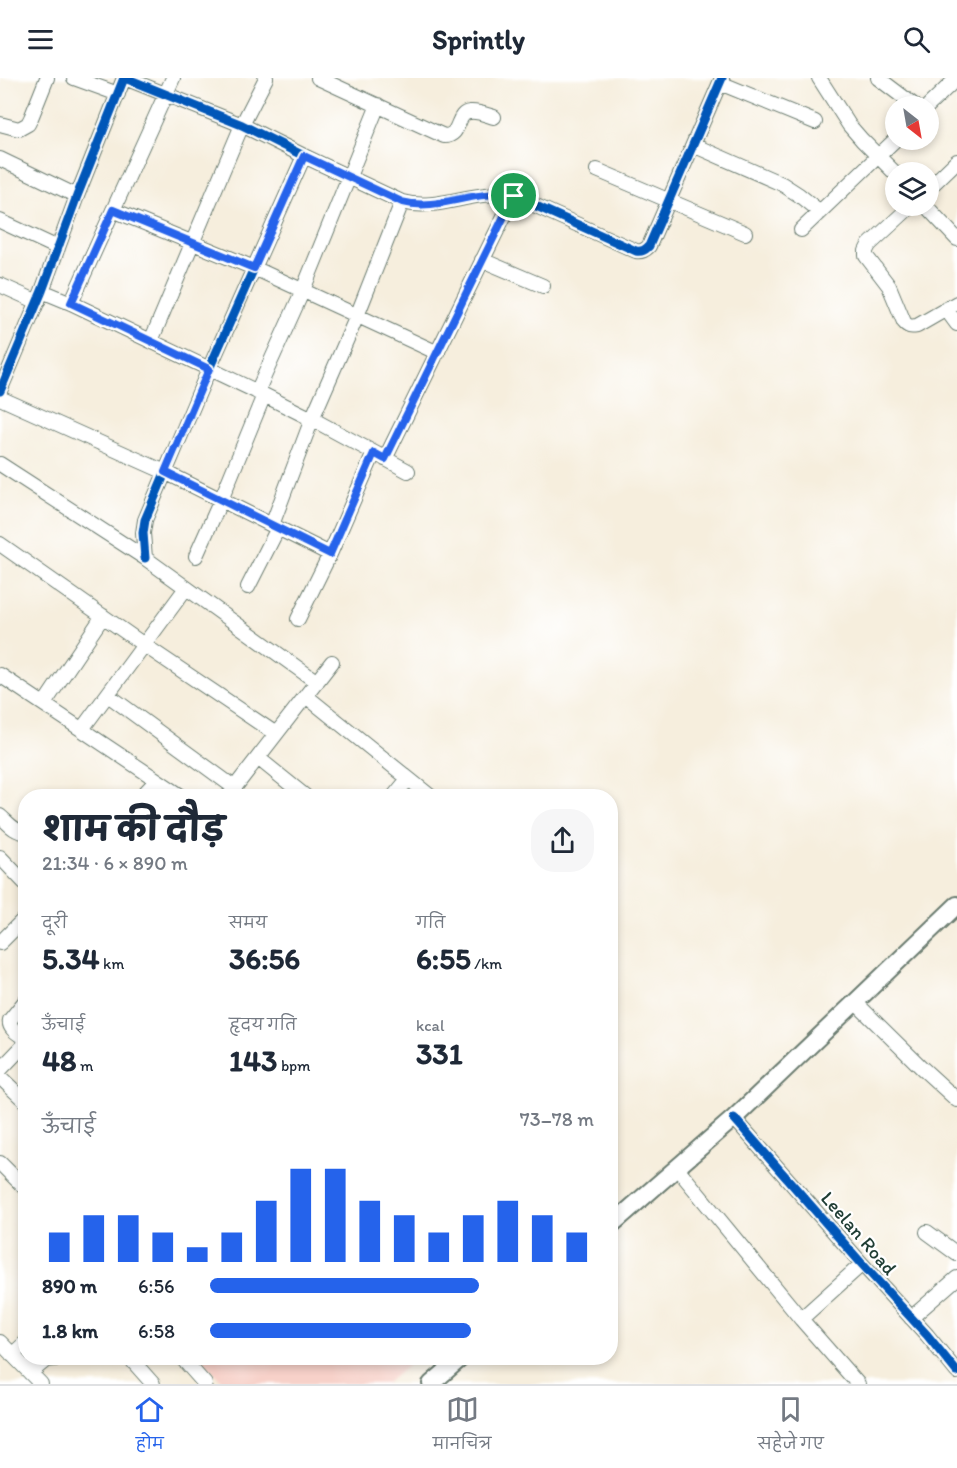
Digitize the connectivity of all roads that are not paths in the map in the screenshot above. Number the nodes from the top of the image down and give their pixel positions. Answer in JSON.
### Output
{"nodes":[{"id":1,"x":47,"y":78,"type":"edge"},
{"id":2,"x":74,"y":78,"type":"edge"},
{"id":3,"x":125,"y":78,"type":"edge"},
{"id":4,"x":173,"y":78,"type":"edge"},
{"id":5,"x":266,"y":78,"type":"edge"},
{"id":6,"x":318,"y":78,"type":"edge"},
{"id":7,"x":819,"y":78,"type":"edge"},
{"id":8,"x":878,"y":78,"type":"edge"},
{"id":9,"x":721,"y":80,"type":"edge"},
{"id":10,"x":956,"y":82,"type":"edge"},
{"id":11,"x":118,"y":94,"type":"junction"},
{"id":12,"x":165,"y":94,"type":"junction"},
{"id":13,"x":902,"y":96,"type":"edge"},
{"id":14,"x":939,"y":97,"type":"edge"},
{"id":15,"x":378,"y":105,"type":"junction"},
{"id":16,"x":494,"y":117,"type":"dead end"},
{"id":17,"x":815,"y":123,"type":"dead end"},
{"id":18,"x":0,"y":124,"type":"edge"},
{"id":19,"x":242,"y":124,"type":"junction"},
{"id":20,"x":693,"y":145,"type":"junction"},
{"id":21,"x":885,"y":149,"type":"edge"},
{"id":22,"x":304,"y":156,"type":"junction"},
{"id":23,"x":878,"y":156,"type":"junction"},
{"id":24,"x":0,"y":159,"type":"edge"},
{"id":25,"x":957,"y":161,"type":"edge"},
{"id":26,"x":885,"y":163,"type":"edge"},
{"id":27,"x":597,"y":170,"type":"dead end"},
{"id":28,"x":349,"y":177,"type":"junction"},
{"id":29,"x":939,"y":178,"type":"edge"},
{"id":30,"x":77,"y":196,"type":"junction"},
{"id":31,"x":514,"y":196,"type":"junction"},
{"id":32,"x":669,"y":200,"type":"junction"},
{"id":33,"x":402,"y":202,"type":"junction"},
{"id":34,"x":113,"y":210,"type":"junction"},
{"id":35,"x":820,"y":212,"type":"junction"},
{"id":36,"x":900,"y":216,"type":"edge"},
{"id":37,"x":935,"y":216,"type":"edge"},
{"id":38,"x":0,"y":221,"type":"edge"},
{"id":39,"x":801,"y":230,"type":"dead end"},
{"id":40,"x":745,"y":233,"type":"dead end"},
{"id":41,"x":957,"y":239,"type":"edge"},
{"id":42,"x":192,"y":242,"type":"junction"},
{"id":43,"x":58,"y":248,"type":"junction"},
{"id":44,"x":483,"y":260,"type":"junction"},
{"id":45,"x":254,"y":268,"type":"junction"},
{"id":46,"x":543,"y":286,"type":"dead end"},
{"id":47,"x":1,"y":289,"type":"edge"},
{"id":48,"x":303,"y":290,"type":"junction"},
{"id":49,"x":40,"y":297,"type":"junction"},
{"id":50,"x":71,"y":303,"type":"junction"},
{"id":51,"x":951,"y":306,"type":"edge"},
{"id":52,"x":357,"y":316,"type":"junction"},
{"id":53,"x":957,"y":324,"type":"edge"},
{"id":54,"x":151,"y":341,"type":"junction"},
{"id":55,"x":438,"y":353,"type":"junction"},
{"id":56,"x":209,"y":369,"type":"junction"},
{"id":57,"x":0,"y":390,"type":"edge"},
{"id":58,"x":261,"y":394,"type":"junction"},
{"id":59,"x":0,"y":398,"type":"edge"},
{"id":60,"x":312,"y":419,"type":"junction"},
{"id":61,"x":380,"y":456,"type":"junction"},
{"id":62,"x":0,"y":464,"type":"edge"},
{"id":63,"x":408,"y":471,"type":"dead end"},
{"id":64,"x":165,"y":472,"type":"junction"},
{"id":65,"x":221,"y":500,"type":"junction"},
{"id":66,"x":275,"y":527,"type":"junction"},
{"id":67,"x":0,"y":544,"type":"edge"},
{"id":68,"x":330,"y":554,"type":"junction"},
{"id":69,"x":196,"y":556,"type":"dead end"},
{"id":70,"x":145,"y":558,"type":"junction"},
{"id":71,"x":248,"y":587,"type":"dead end"},
{"id":72,"x":186,"y":588,"type":"junction"},
{"id":73,"x":103,"y":616,"type":"junction"},
{"id":74,"x":298,"y":619,"type":"dead end"},
{"id":75,"x":144,"y":645,"type":"junction"},
{"id":76,"x":332,"y":662,"type":"dead end"},
{"id":77,"x":0,"y":675,"type":"edge"},
{"id":78,"x":317,"y":682,"type":"junction"},
{"id":79,"x":108,"y":695,"type":"junction"},
{"id":80,"x":306,"y":696,"type":"junction"},
{"id":81,"x":44,"y":704,"type":"junction"},
{"id":82,"x":82,"y":729,"type":"junction"},
{"id":83,"x":276,"y":734,"type":"junction"},
{"id":84,"x":258,"y":758,"type":"junction"},
{"id":85,"x":408,"y":778,"type":"junction"},
{"id":86,"x":157,"y":780,"type":"junction"},
{"id":87,"x":149,"y":789,"type":"edge"},
{"id":88,"x":170,"y":789,"type":"edge"},
{"id":89,"x":228,"y":789,"type":"edge"},
{"id":90,"x":234,"y":789,"type":"edge"},
{"id":91,"x":296,"y":789,"type":"edge"},
{"id":92,"x":399,"y":789,"type":"edge"},
{"id":93,"x":421,"y":789,"type":"edge"},
{"id":94,"x":0,"y":816,"type":"edge"},
{"id":95,"x":18,"y":832,"type":"edge"},
{"id":96,"x":0,"y":857,"type":"edge"},
{"id":97,"x":18,"y":876,"type":"edge"},
{"id":98,"x":957,"y":904,"type":"edge"},
{"id":99,"x":18,"y":925,"type":"edge"},
{"id":100,"x":0,"y":943,"type":"edge"},
{"id":101,"x":855,"y":1002,"type":"junction"},
{"id":102,"x":18,"y":1010,"type":"edge"},
{"id":103,"x":18,"y":1036,"type":"edge"},
{"id":104,"x":18,"y":1052,"type":"edge"},
{"id":105,"x":0,"y":1071,"type":"edge"},
{"id":106,"x":0,"y":1077,"type":"edge"},
{"id":107,"x":18,"y":1094,"type":"edge"},
{"id":108,"x":957,"y":1100,"type":"edge"},
{"id":109,"x":734,"y":1118,"type":"junction"},
{"id":110,"x":0,"y":1162,"type":"edge"},
{"id":111,"x":677,"y":1168,"type":"junction"},
{"id":112,"x":18,"y":1181,"type":"edge"},
{"id":113,"x":618,"y":1219,"type":"edge"},
{"id":114,"x":927,"y":1232,"type":"dead end"},
{"id":115,"x":957,"y":1254,"type":"edge"},
{"id":116,"x":862,"y":1264,"type":"junction"},
{"id":117,"x":957,"y":1278,"type":"edge"},
{"id":118,"x":911,"y":1318,"type":"junction"},
{"id":119,"x":801,"y":1319,"type":"junction"},
{"id":120,"x":4,"y":1347,"type":"edge"},
{"id":121,"x":18,"y":1361,"type":"edge"},
{"id":122,"x":22,"y":1365,"type":"edge"},
{"id":123,"x":40,"y":1365,"type":"edge"},
{"id":124,"x":136,"y":1365,"type":"edge"},
{"id":125,"x":188,"y":1365,"type":"edge"},
{"id":126,"x":453,"y":1365,"type":"edge"},
{"id":127,"x":957,"y":1372,"type":"edge"},
{"id":128,"x":30,"y":1373,"type":"junction"},
{"id":129,"x":957,"y":1378,"type":"edge"},
{"id":130,"x":41,"y":1384,"type":"edge"},
{"id":131,"x":153,"y":1384,"type":"edge"},
{"id":132,"x":205,"y":1384,"type":"edge"},
{"id":133,"x":431,"y":1384,"type":"edge"},
{"id":134,"x":858,"y":1384,"type":"edge"},
{"id":135,"x":950,"y":1384,"type":"edge"}],
"edges":[{"from":1,"to":18,"type":"street"},
{"from":2,"to":11,"type":"street"},
{"from":3,"to":11,"type":"street"},
{"from":3,"to":12,"type":"street"},
{"from":4,"to":12,"type":"street"},
{"from":5,"to":19,"type":"street"},
{"from":6,"to":15,"type":"street"},
{"from":7,"to":23,"type":"street"},
{"from":8,"to":13,"type":"street"},
{"from":9,"to":17,"type":"street"},
{"from":9,"to":20,"type":"street"},
{"from":10,"to":14,"type":"street"},
{"from":11,"to":30,"type":"street"},
{"from":12,"to":19,"type":"street"},
{"from":12,"to":34,"type":"street"},
{"from":15,"to":16,"type":"street"},
{"from":15,"to":28,"type":"street"},
{"from":19,"to":22,"type":"street"},
{"from":19,"to":42,"type":"street"},
{"from":20,"to":32,"type":"street"},
{"from":20,"to":35,"type":"street"},
{"from":21,"to":23,"type":"street"},
{"from":22,"to":28,"type":"street"},
{"from":22,"to":45,"type":"street"},
{"from":23,"to":26,"type":"street"},
{"from":23,"to":35,"type":"street"},
{"from":24,"to":30,"type":"street"},
{"from":25,"to":29,"type":"street"},
{"from":27,"to":32,"type":"street"},
{"from":28,"to":33,"type":"street"},
{"from":28,"to":48,"type":"street"},
{"from":30,"to":43,"type":"street"},
{"from":31,"to":32,"type":"street"},
{"from":31,"to":33,"type":"street"},
{"from":31,"to":44,"type":"street"},
{"from":32,"to":40,"type":"street"},
{"from":33,"to":52,"type":"street"},
{"from":34,"to":42,"type":"street"},
{"from":34,"to":50,"type":"street"},
{"from":35,"to":39,"type":"street"},
{"from":36,"to":51,"type":"street"},
{"from":37,"to":41,"type":"street"},
{"from":38,"to":43,"type":"street"},
{"from":42,"to":45,"type":"street"},
{"from":42,"to":54,"type":"street"},
{"from":43,"to":49,"type":"street"},
{"from":44,"to":46,"type":"street"},
{"from":44,"to":55,"type":"street"},
{"from":45,"to":48,"type":"street"},
{"from":45,"to":56,"type":"street"},
{"from":47,"to":49,"type":"street"},
{"from":48,"to":52,"type":"street"},
{"from":48,"to":58,"type":"street"},
{"from":49,"to":50,"type":"street"},
{"from":49,"to":57,"type":"street"},
{"from":50,"to":54,"type":"street"},
{"from":51,"to":53,"type":"street"},
{"from":52,"to":55,"type":"street"},
{"from":52,"to":60,"type":"street"},
{"from":54,"to":56,"type":"street"},
{"from":55,"to":61,"type":"street"},
{"from":56,"to":58,"type":"street"},
{"from":56,"to":64,"type":"street"},
{"from":58,"to":60,"type":"street"},
{"from":58,"to":65,"type":"street"},
{"from":59,"to":64,"type":"street"},
{"from":60,"to":61,"type":"street"},
{"from":60,"to":66,"type":"street"},
{"from":61,"to":63,"type":"street"},
{"from":61,"to":68,"type":"street"},
{"from":62,"to":70,"type":"street"},
{"from":64,"to":65,"type":"street"},
{"from":64,"to":70,"type":"street"},
{"from":65,"to":66,"type":"street"},
{"from":65,"to":69,"type":"street"},
{"from":66,"to":68,"type":"street"},
{"from":66,"to":71,"type":"street"},
{"from":67,"to":73,"type":"street"},
{"from":68,"to":74,"type":"street"},
{"from":70,"to":72,"type":"street"},
{"from":72,"to":75,"type":"street"},
{"from":72,"to":78,"type":"street"},
{"from":73,"to":75,"type":"street"},
{"from":73,"to":81,"type":"street"},
{"from":75,"to":79,"type":"street"},
{"from":75,"to":83,"type":"street"},
{"from":76,"to":78,"type":"street"},
{"from":77,"to":81,"type":"street"},
{"from":78,"to":80,"type":"street"},
{"from":79,"to":82,"type":"street"},
{"from":79,"to":89,"type":"street"},
{"from":80,"to":83,"type":"street"},
{"from":80,"to":85,"type":"street"},
{"from":81,"to":82,"type":"street"},
{"from":82,"to":86,"type":"street"},
{"from":83,"to":84,"type":"street"},
{"from":84,"to":90,"type":"street"},
{"from":84,"to":91,"type":"street"},
{"from":85,"to":92,"type":"street"},
{"from":85,"to":93,"type":"street"},
{"from":86,"to":87,"type":"street"},
{"from":86,"to":88,"type":"street"},
{"from":94,"to":95,"type":"street"},
{"from":96,"to":97,"type":"street"},
{"from":98,"to":101,"type":"main road"},
{"from":99,"to":100,"type":"street"},
{"from":101,"to":108,"type":"street"},
{"from":101,"to":109,"type":"main road"},
{"from":102,"to":103,"type":"street"},
{"from":104,"to":105,"type":"street"},
{"from":106,"to":107,"type":"street"},
{"from":109,"to":111,"type":"main road"},
{"from":109,"to":116,"type":"street","name":"Leelan Road"},
{"from":110,"to":112,"type":"street"},
{"from":111,"to":113,"type":"main road"},
{"from":111,"to":119,"type":"street"},
{"from":114,"to":115,"type":"street"},
{"from":116,"to":118,"type":"street","name":"Leelan Road"},
{"from":116,"to":119,"type":"street"},
{"from":117,"to":118,"type":"street"},
{"from":118,"to":127,"type":"street","name":"Leelan Road"},
{"from":119,"to":134,"type":"street"},
{"from":120,"to":121,"type":"street"},
{"from":122,"to":128,"type":"street"},
{"from":123,"to":128,"type":"street"},
{"from":124,"to":131,"type":"street"},
{"from":125,"to":132,"type":"street"},
{"from":126,"to":133,"type":"main road"},
{"from":128,"to":130,"type":"street"},
{"from":129,"to":135,"type":"street"}]}
